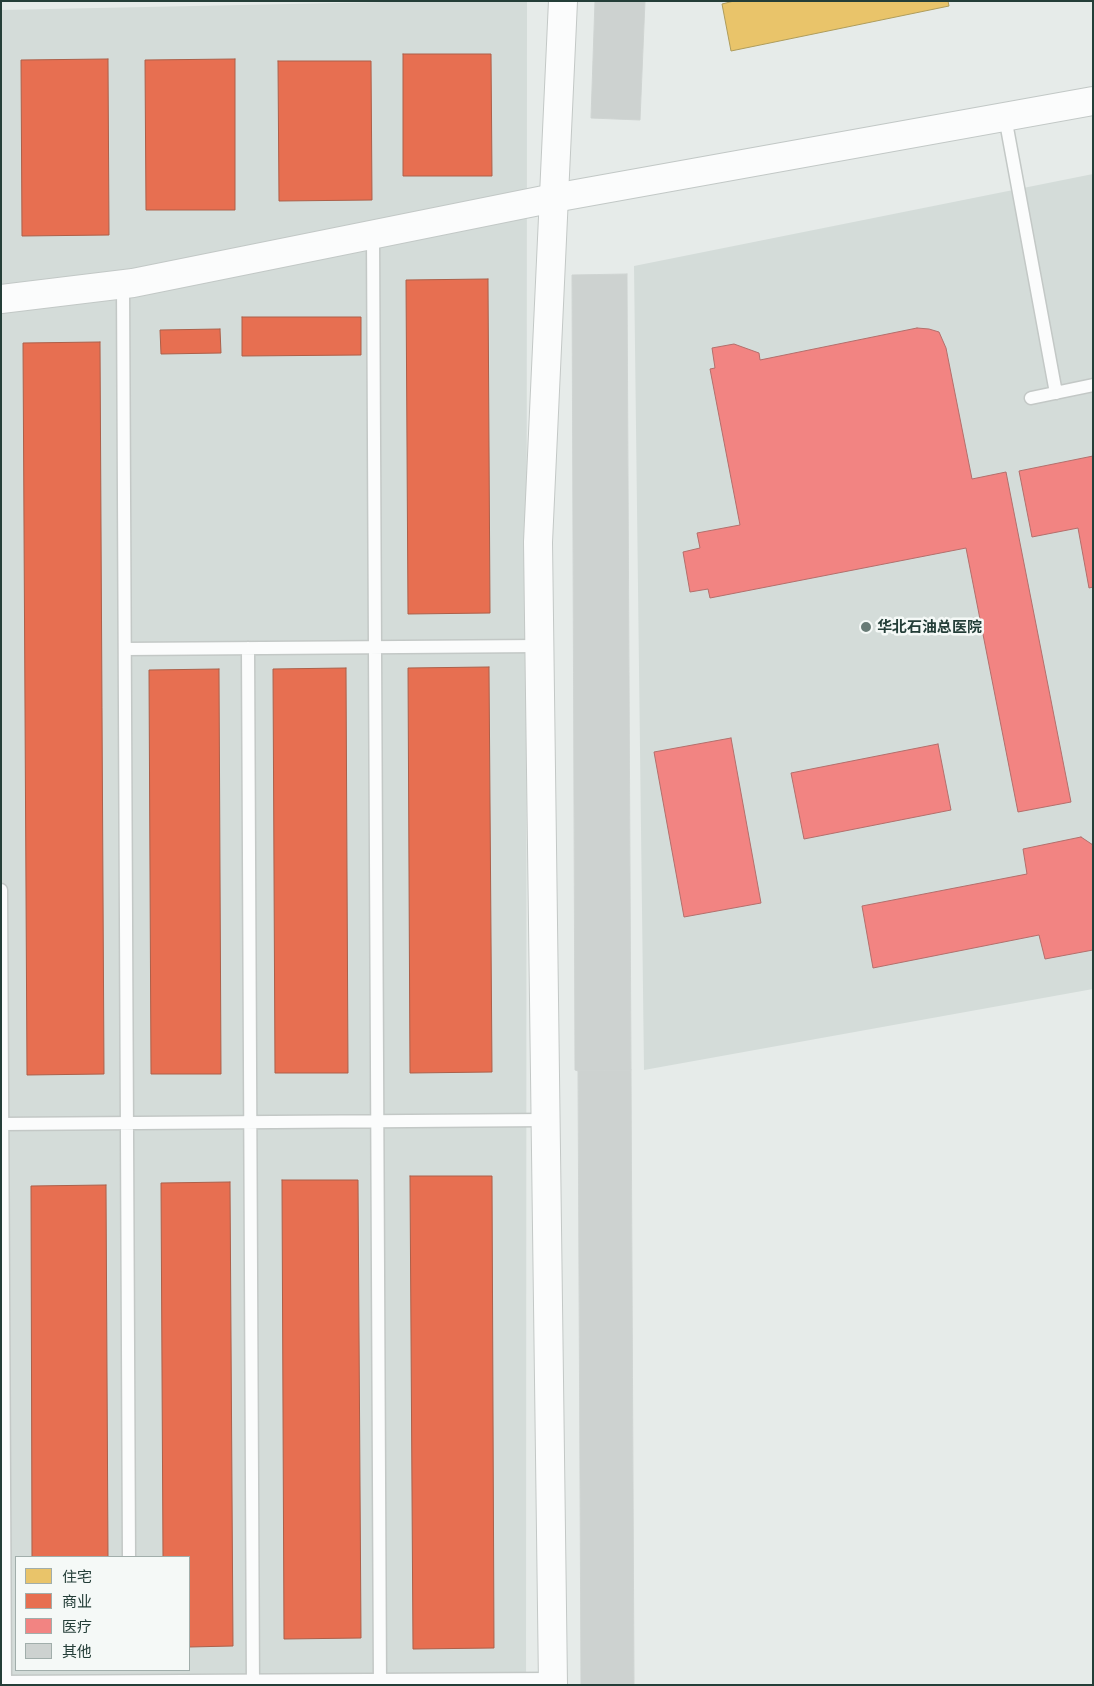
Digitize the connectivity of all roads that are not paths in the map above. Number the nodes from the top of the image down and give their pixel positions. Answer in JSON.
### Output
{"nodes":[{"id":1,"x":563,"y":1,"type":"edge"},
{"id":2,"x":1093,"y":101,"type":"edge"},
{"id":3,"x":1005,"y":117,"type":"junction"},
{"id":4,"x":554,"y":198,"type":"junction"},
{"id":5,"x":373,"y":235,"type":"junction"},
{"id":6,"x":123,"y":284,"type":"junction"},
{"id":7,"x":1,"y":299,"type":"edge"},
{"id":8,"x":1093,"y":385,"type":"edge"},
{"id":9,"x":1056,"y":393,"type":"junction"},
{"id":10,"x":1031,"y":398,"type":"dead end"},
{"id":11,"x":540,"y":646,"type":"junction"},
{"id":12,"x":248,"y":648,"type":"junction"},
{"id":13,"x":375,"y":648,"type":"junction"},
{"id":14,"x":125,"y":649,"type":"junction"},
{"id":15,"x":1,"y":890,"type":"edge"},
{"id":16,"x":546,"y":1120,"type":"junction"},
{"id":17,"x":377,"y":1122,"type":"junction"},
{"id":18,"x":127,"y":1123,"type":"junction"},
{"id":19,"x":250,"y":1123,"type":"junction"},
{"id":20,"x":2,"y":1124,"type":"edge"},
{"id":21,"x":129,"y":1556,"type":"edge"},
{"id":22,"x":130,"y":1679,"type":"edge"},
{"id":23,"x":3,"y":1682,"type":"edge"},
{"id":24,"x":380,"y":1682,"type":"edge"},
{"id":25,"x":553,"y":1682,"type":"edge"},
{"id":26,"x":252,"y":1683,"type":"edge"}],
"edges":[{"from":1,"to":4,"type":"street"},
{"from":2,"to":3,"type":"street"},
{"from":3,"to":4,"type":"street"},
{"from":3,"to":9,"type":"lane"},
{"from":4,"to":5,"type":"street"},
{"from":4,"to":11,"type":"street"},
{"from":5,"to":6,"type":"street"},
{"from":5,"to":13,"type":"lane"},
{"from":6,"to":7,"type":"street"},
{"from":6,"to":14,"type":"lane"},
{"from":8,"to":9,"type":"lane"},
{"from":9,"to":10,"type":"lane"},
{"from":11,"to":13,"type":"lane"},
{"from":11,"to":16,"type":"street"},
{"from":12,"to":13,"type":"lane"},
{"from":12,"to":14,"type":"lane"},
{"from":12,"to":19,"type":"lane"},
{"from":13,"to":17,"type":"lane"},
{"from":14,"to":18,"type":"lane"},
{"from":15,"to":20,"type":"lane"},
{"from":16,"to":17,"type":"lane"},
{"from":16,"to":25,"type":"street"},
{"from":17,"to":19,"type":"lane"},
{"from":17,"to":24,"type":"lane"},
{"from":18,"to":19,"type":"lane"},
{"from":18,"to":20,"type":"lane"},
{"from":18,"to":21,"type":"lane"},
{"from":19,"to":26,"type":"lane"},
{"from":20,"to":23,"type":"lane"},
{"from":22,"to":23,"type":"lane"},
{"from":22,"to":26,"type":"lane"},
{"from":24,"to":25,"type":"lane"},
{"from":24,"to":26,"type":"lane"}]}
